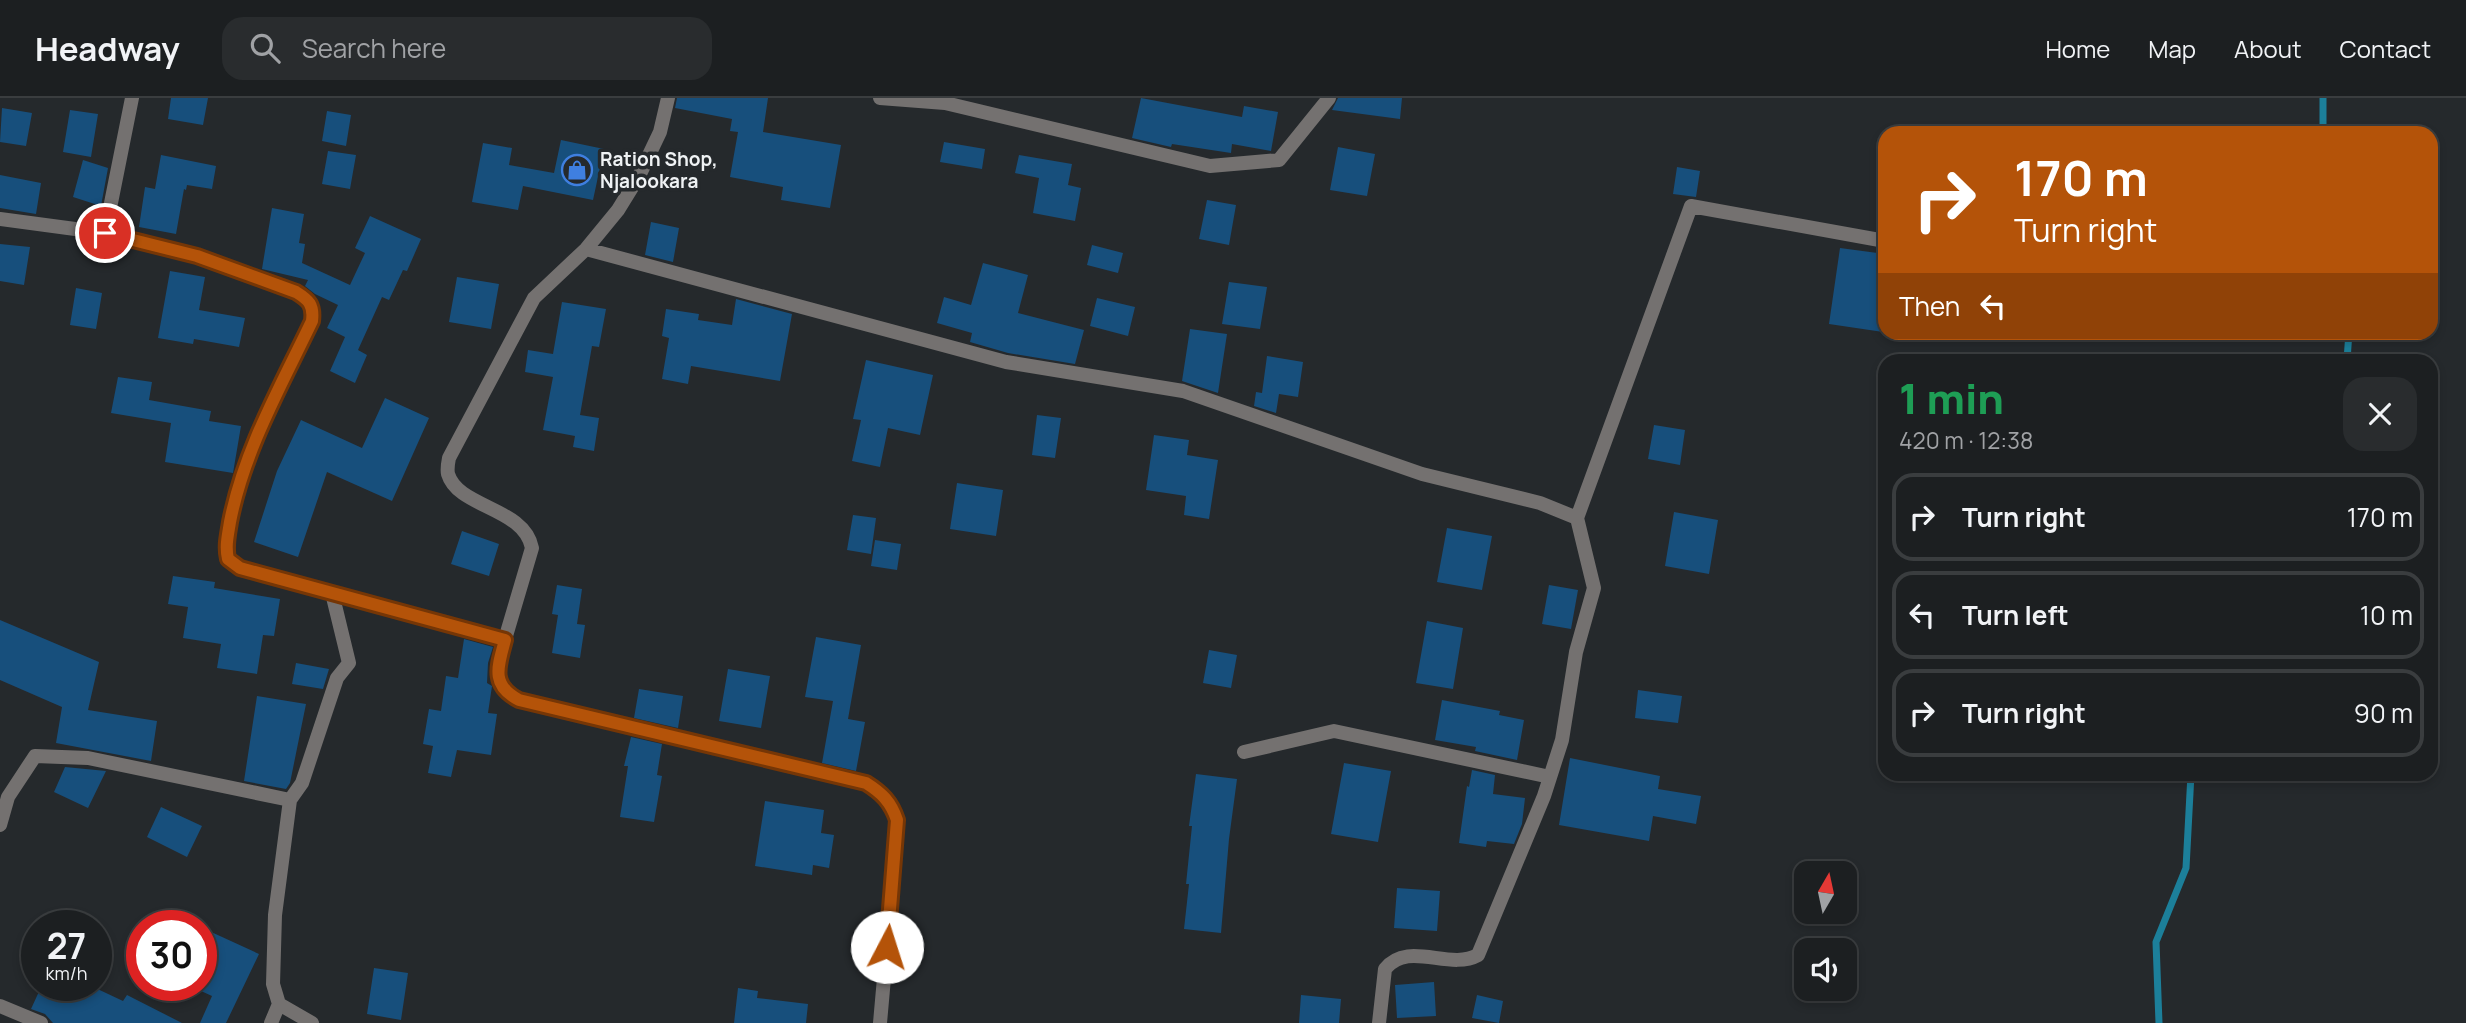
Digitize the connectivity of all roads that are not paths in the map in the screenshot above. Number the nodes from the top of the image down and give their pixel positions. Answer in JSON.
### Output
{"nodes":[{"id":1,"x":132,"y":98,"type":"edge"},
{"id":2,"x":668,"y":98,"type":"edge"},
{"id":3,"x":880,"y":98,"type":"edge"},
{"id":4,"x":1329,"y":98,"type":"edge"},
{"id":5,"x":0,"y":219,"type":"edge"},
{"id":6,"x":105,"y":233,"type":"junction"},
{"id":7,"x":1878,"y":240,"type":"edge"},
{"id":8,"x":586,"y":249,"type":"junction"},
{"id":9,"x":1577,"y":518,"type":"junction"},
{"id":10,"x":332,"y":593,"type":"junction"},
{"id":11,"x":505,"y":640,"type":"junction"},
{"id":12,"x":1244,"y":752,"type":"dead end"},
{"id":13,"x":1550,"y":777,"type":"junction"},
{"id":14,"x":290,"y":800,"type":"junction"},
{"id":15,"x":0,"y":825,"type":"edge"},
{"id":16,"x":279,"y":1004,"type":"junction"},
{"id":17,"x":0,"y":1006,"type":"edge"},
{"id":18,"x":41,"y":1023,"type":"edge"},
{"id":19,"x":271,"y":1023,"type":"edge"},
{"id":20,"x":312,"y":1023,"type":"edge"},
{"id":21,"x":880,"y":1023,"type":"edge"},
{"id":22,"x":1379,"y":1023,"type":"edge"}],
"edges":[{"from":1,"to":6,"type":"street"},
{"from":2,"to":8,"type":"street"},
{"from":3,"to":4,"type":"street"},
{"from":5,"to":6,"type":"street"},
{"from":6,"to":10,"type":"street"},
{"from":7,"to":9,"type":"street"},
{"from":8,"to":9,"type":"street"},
{"from":8,"to":11,"type":"street"},
{"from":9,"to":13,"type":"street"},
{"from":10,"to":11,"type":"street"},
{"from":10,"to":14,"type":"street"},
{"from":11,"to":21,"type":"street"},
{"from":12,"to":13,"type":"street"},
{"from":13,"to":22,"type":"street"},
{"from":14,"to":15,"type":"street"},
{"from":14,"to":16,"type":"street"},
{"from":16,"to":19,"type":"street"},
{"from":16,"to":20,"type":"street"},
{"from":17,"to":18,"type":"street"}]}
